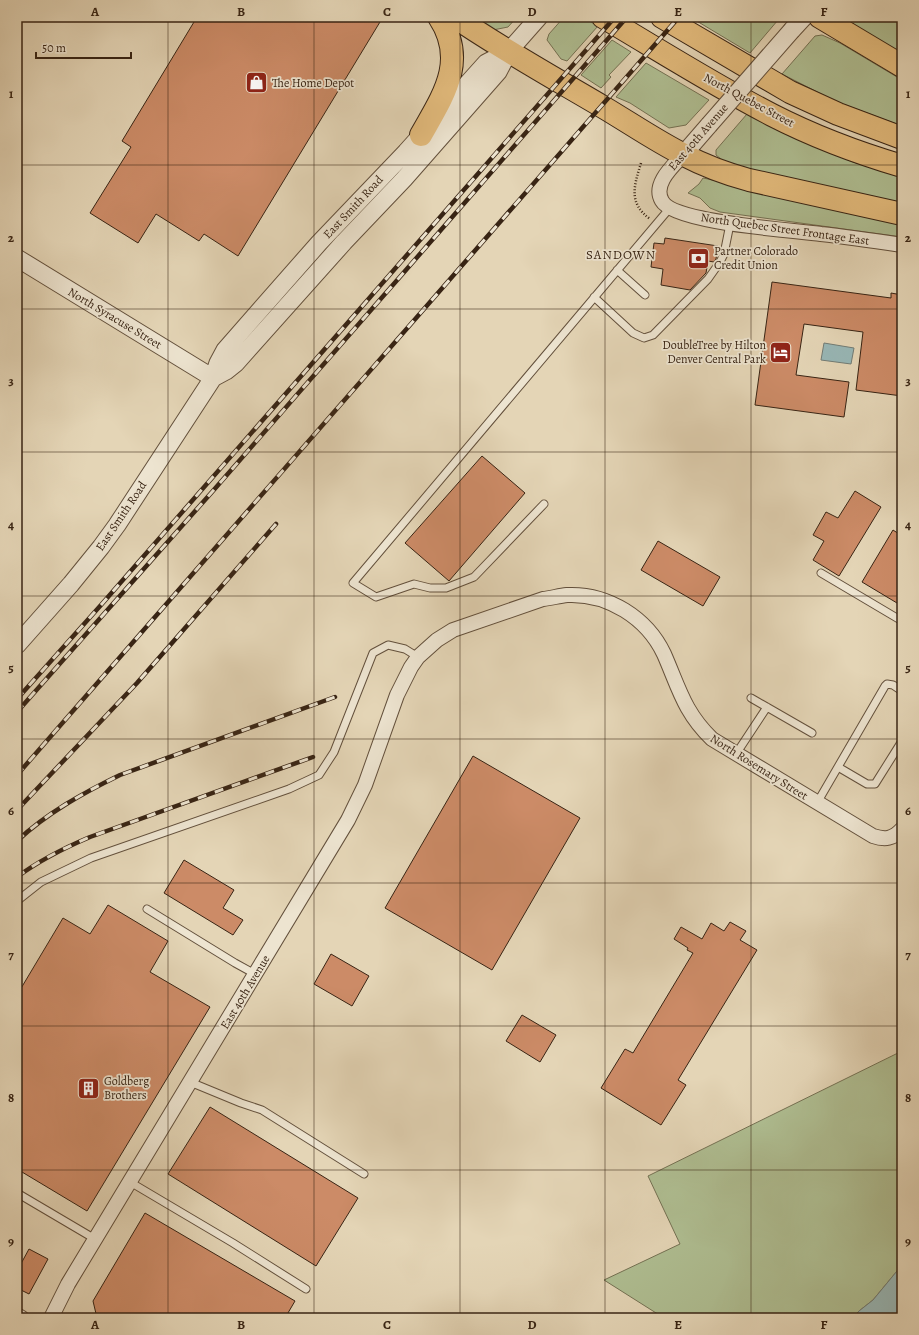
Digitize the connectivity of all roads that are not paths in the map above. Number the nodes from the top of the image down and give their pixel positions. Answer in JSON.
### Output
{"nodes":[{"id":1,"x":439,"y":17,"type":"edge"},
{"id":2,"x":455,"y":17,"type":"edge"},
{"id":3,"x":604,"y":17,"type":"edge"},
{"id":4,"x":662,"y":17,"type":"edge"},
{"id":5,"x":804,"y":17,"type":"edge"},
{"id":6,"x":820,"y":17,"type":"edge"},
{"id":7,"x":537,"y":19,"type":"edge"},
{"id":8,"x":509,"y":51,"type":"junction"},
{"id":9,"x":902,"y":66,"type":"edge"},
{"id":10,"x":421,"y":135,"type":"junction"},
{"id":11,"x":902,"y":138,"type":"edge"},
{"id":12,"x":683,"y":155,"type":"junction"},
{"id":13,"x":902,"y":166,"type":"edge"},
{"id":14,"x":669,"y":209,"type":"junction"},
{"id":15,"x":902,"y":214,"type":"edge"},
{"id":16,"x":730,"y":224,"type":"junction"},
{"id":17,"x":902,"y":245,"type":"edge"},
{"id":18,"x":17,"y":258,"type":"edge"},
{"id":19,"x":617,"y":270,"type":"junction"},
{"id":20,"x":645,"y":295,"type":"dead end"},
{"id":21,"x":594,"y":297,"type":"junction"},
{"id":22,"x":212,"y":378,"type":"junction"},
{"id":23,"x":544,"y":504,"type":"dead end"},
{"id":24,"x":821,"y":573,"type":"dead end"},
{"id":25,"x":902,"y":621,"type":"edge"},
{"id":26,"x":17,"y":645,"type":"edge"},
{"id":27,"x":418,"y":657,"type":"junction"},
{"id":28,"x":902,"y":691,"type":"edge"},
{"id":29,"x":751,"y":698,"type":"dead end"},
{"id":30,"x":767,"y":707,"type":"junction"},
{"id":31,"x":812,"y":733,"type":"dead end"},
{"id":32,"x":902,"y":741,"type":"edge"},
{"id":33,"x":736,"y":754,"type":"junction"},
{"id":34,"x":838,"y":767,"type":"junction"},
{"id":35,"x":816,"y":803,"type":"junction"},
{"id":36,"x":902,"y":830,"type":"edge"},
{"id":37,"x":17,"y":901,"type":"edge"},
{"id":38,"x":147,"y":909,"type":"dead end"},
{"id":39,"x":255,"y":974,"type":"junction"},
{"id":40,"x":190,"y":1082,"type":"junction"},
{"id":41,"x":364,"y":1174,"type":"dead end"},
{"id":42,"x":130,"y":1182,"type":"junction"},
{"id":43,"x":17,"y":1193,"type":"edge"},
{"id":44,"x":95,"y":1239,"type":"junction"},
{"id":45,"x":306,"y":1289,"type":"dead end"},
{"id":46,"x":17,"y":1315,"type":"edge"},
{"id":47,"x":22,"y":1318,"type":"edge"},
{"id":48,"x":51,"y":1318,"type":"edge"}],
"edges":[{"from":1,"to":10,"type":"main road"},
{"from":2,"to":8,"type":"main road"},
{"from":3,"to":13,"type":"main road","name":"North Quebec Street"},
{"from":4,"to":11,"type":"main road"},
{"from":5,"to":12,"type":"street","name":"East 40th Avenue","bridge":true},
{"from":6,"to":9,"type":"main road"},
{"from":7,"to":8,"type":"street","name":"East Smith Road"},
{"from":8,"to":10,"type":"street","name":"East Smith Road"},
{"from":8,"to":12,"type":"main road"},
{"from":8,"to":22,"type":"street","name":"East Smith Road"},
{"from":10,"to":22,"type":"street","name":"East Smith Road"},
{"from":12,"to":14,"type":"street","name":"East 40th Avenue"},
{"from":12,"to":15,"type":"main road"},
{"from":14,"to":16,"type":"street","name":"North Quebec Street Frontage East"},
{"from":14,"to":19,"type":"lane"},
{"from":16,"to":17,"type":"street","name":"North Quebec Street Frontage East"},
{"from":16,"to":21,"type":"lane"},
{"from":18,"to":22,"type":"street","name":"North Syracuse Street"},
{"from":19,"to":20,"type":"lane"},
{"from":19,"to":21,"type":"lane"},
{"from":21,"to":23,"type":"lane"},
{"from":22,"to":26,"type":"street","name":"East Smith Road"},
{"from":24,"to":25,"type":"lane"},
{"from":27,"to":33,"type":"street","name":"North Rosemary Street"},
{"from":27,"to":37,"type":"lane"},
{"from":27,"to":39,"type":"street","name":"East 40th Avenue"},
{"from":28,"to":34,"type":"lane"},
{"from":29,"to":30,"type":"lane"},
{"from":30,"to":31,"type":"lane"},
{"from":30,"to":33,"type":"lane"},
{"from":32,"to":34,"type":"lane"},
{"from":33,"to":35,"type":"street","name":"North Rosemary Street"},
{"from":34,"to":35,"type":"lane"},
{"from":35,"to":36,"type":"street","name":"North Rosemary Street"},
{"from":38,"to":39,"type":"lane"},
{"from":39,"to":40,"type":"street","name":"East 40th Avenue"},
{"from":40,"to":41,"type":"lane"},
{"from":40,"to":42,"type":"street","name":"East 40th Avenue"},
{"from":42,"to":44,"type":"street","name":"East 40th Avenue"},
{"from":42,"to":45,"type":"lane"},
{"from":43,"to":44,"type":"lane"},
{"from":44,"to":48,"type":"street","name":"East 40th Avenue"},
{"from":46,"to":47,"type":"street"}]}
